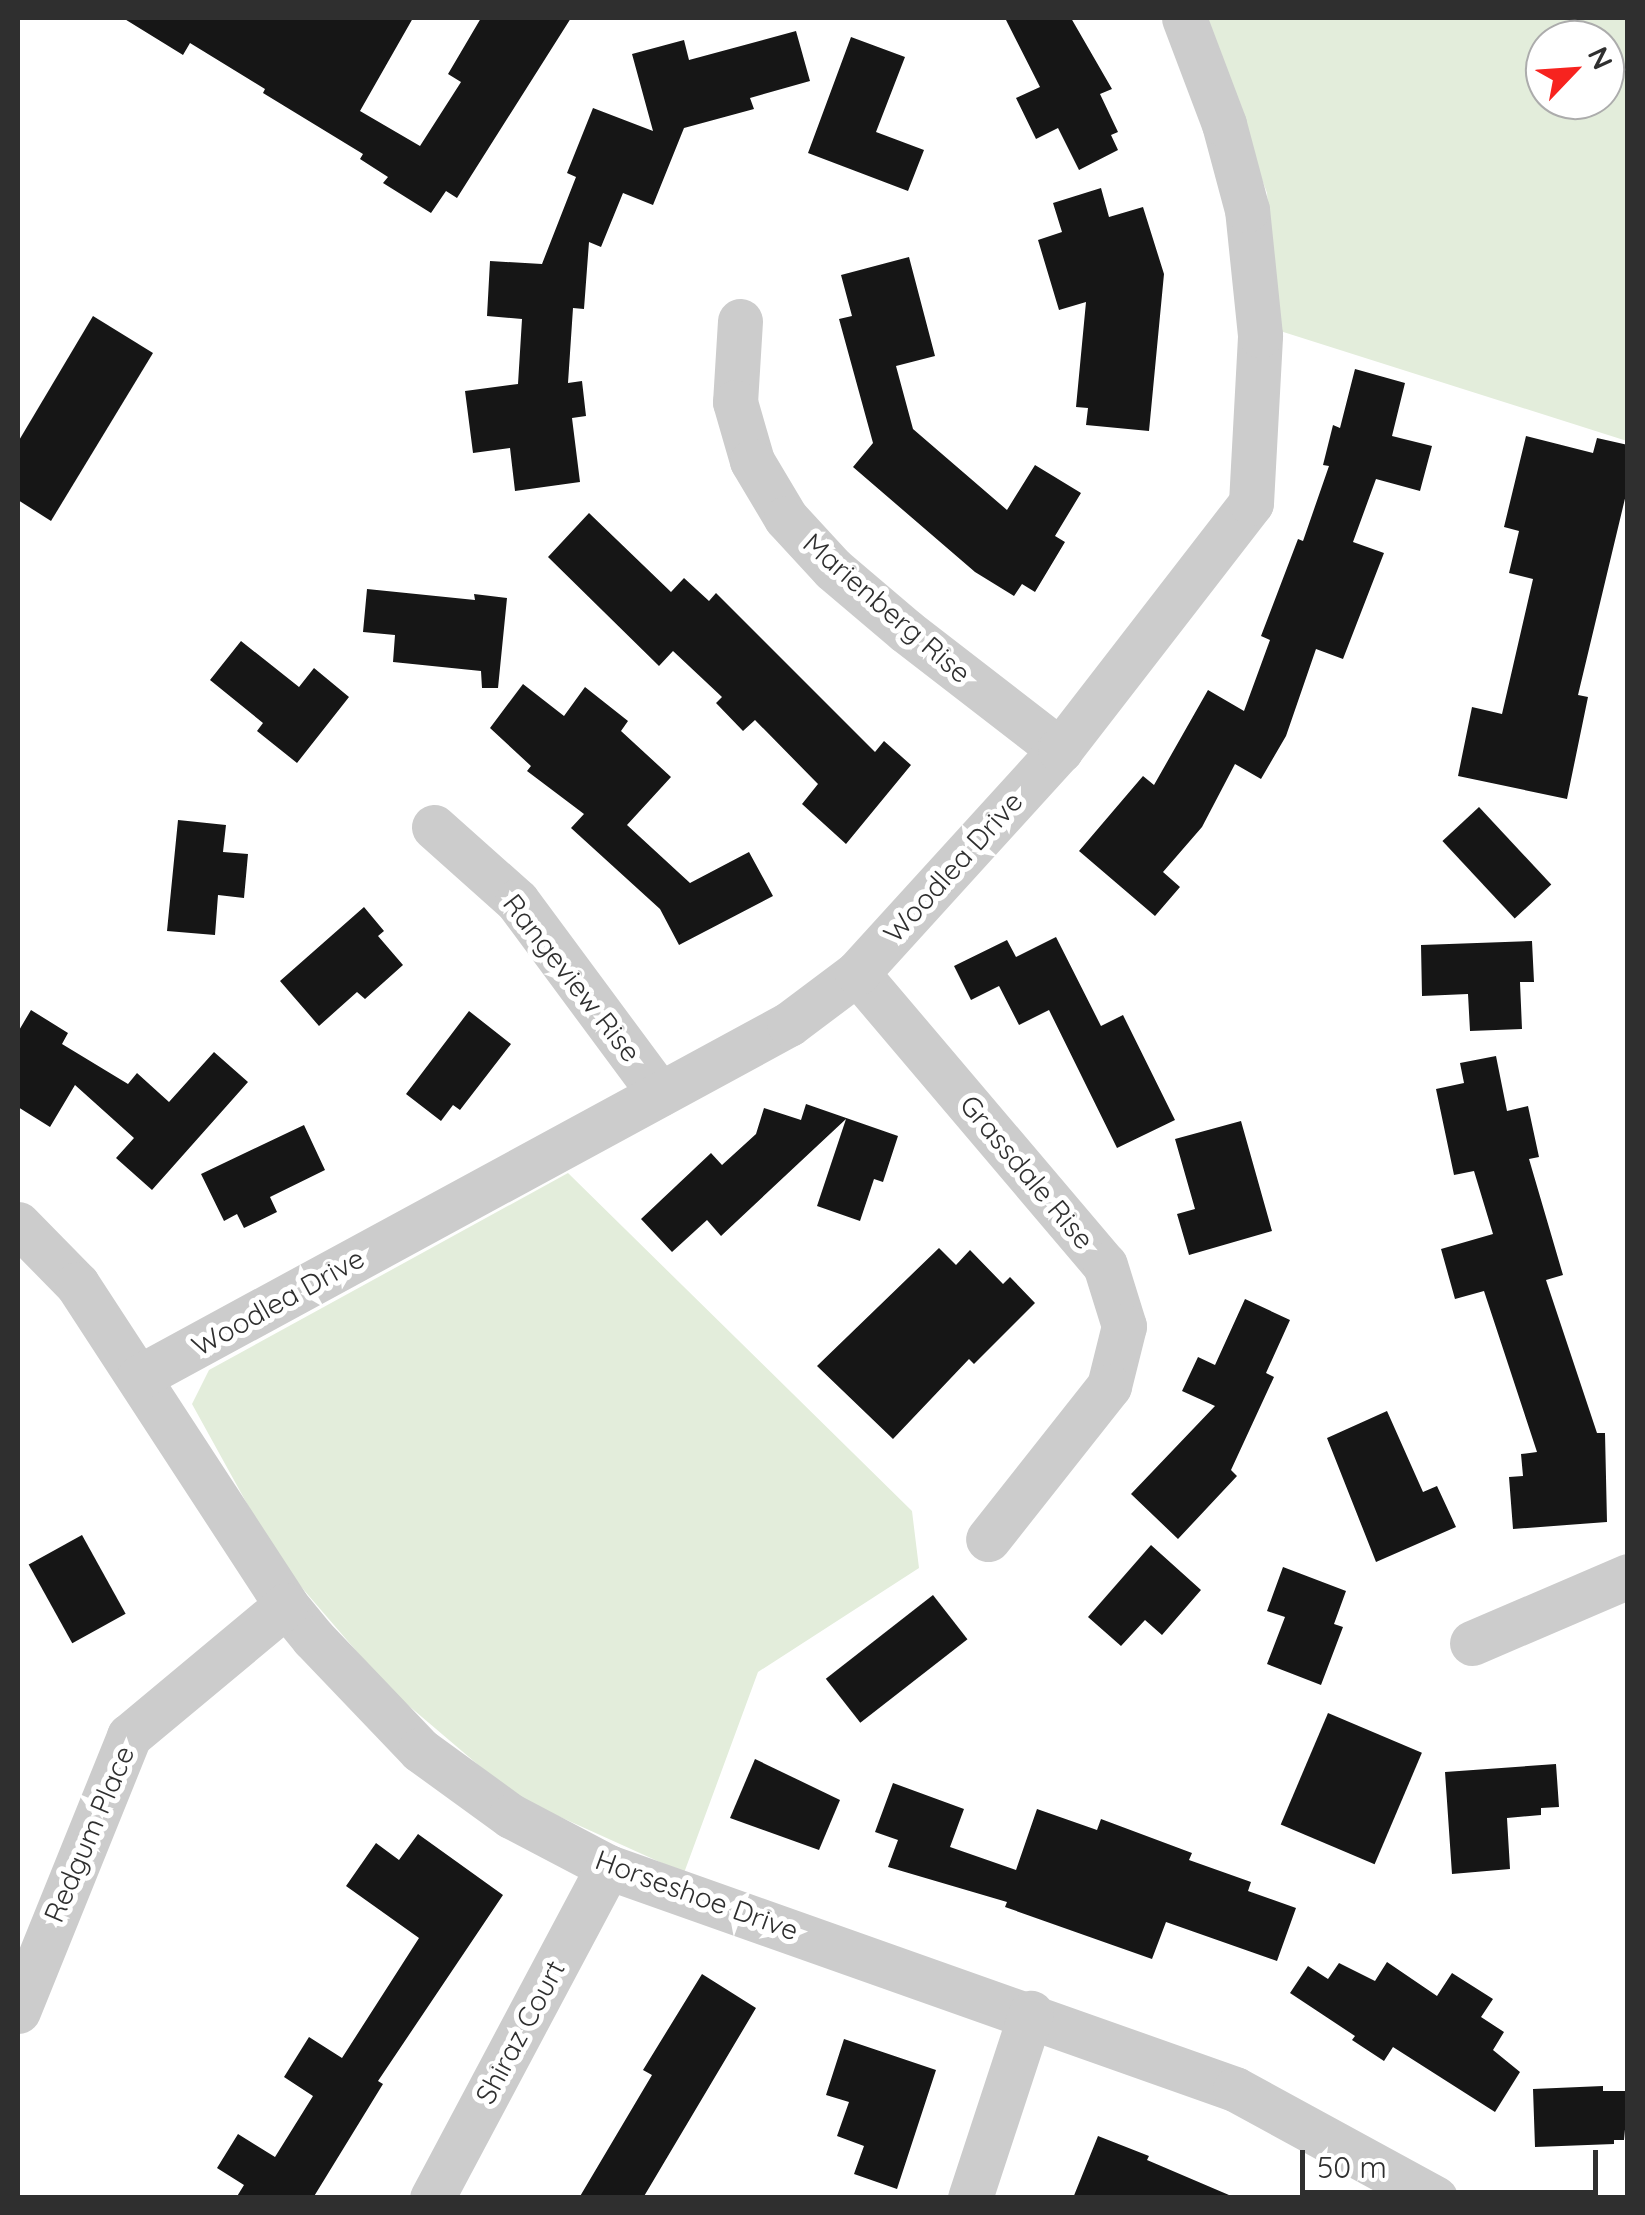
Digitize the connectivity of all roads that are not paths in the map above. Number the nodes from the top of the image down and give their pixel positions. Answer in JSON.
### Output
{"nodes":[{"id":1,"x":1184,"y":18,"type":"edge"},
{"id":2,"x":740,"y":320,"type":"dead end"},
{"id":3,"x":1060,"y":750,"type":"junction"},
{"id":4,"x":434,"y":827,"type":"dead end"},
{"id":5,"x":857,"y":973,"type":"junction"},
{"id":6,"x":660,"y":1094,"type":"junction"},
{"id":7,"x":18,"y":1224,"type":"edge"},
{"id":8,"x":139,"y":1377,"type":"junction"},
{"id":9,"x":988,"y":1539,"type":"dead end"},
{"id":10,"x":1628,"y":1576,"type":"edge"},
{"id":11,"x":286,"y":1605,"type":"junction"},
{"id":12,"x":1472,"y":1643,"type":"dead end"},
{"id":13,"x":608,"y":1867,"type":"junction"},
{"id":14,"x":20,"y":1998,"type":"edge"},
{"id":15,"x":1031,"y":2013,"type":"junction"},
{"id":16,"x":432,"y":2198,"type":"edge"},
{"id":17,"x":970,"y":2198,"type":"edge"},
{"id":18,"x":1435,"y":2198,"type":"edge"}],
"edges":[{"from":1,"to":3,"type":"street","name":"Woodlea Drive"},
{"from":2,"to":3,"type":"street","name":"Marienberg Rise"},
{"from":3,"to":5,"type":"street","name":"Woodlea Drive"},
{"from":4,"to":6,"type":"street","name":"Rangeview Rise"},
{"from":5,"to":6,"type":"street","name":"Woodlea Drive"},
{"from":5,"to":9,"type":"street","name":"Grassdale Rise"},
{"from":6,"to":8,"type":"street","name":"Woodlea Drive"},
{"from":7,"to":8,"type":"street","name":"Horseshoe Drive"},
{"from":8,"to":11,"type":"street","name":"Horseshoe Drive"},
{"from":10,"to":12,"type":"street"},
{"from":11,"to":13,"type":"street","name":"Horseshoe Drive"},
{"from":11,"to":14,"type":"street","name":"Redgum Place"},
{"from":13,"to":15,"type":"street","name":"Horseshoe Drive"},
{"from":13,"to":16,"type":"street","name":"Shiraz Court"},
{"from":15,"to":17,"type":"street"},
{"from":15,"to":18,"type":"street","name":"Horseshoe Drive"}]}
